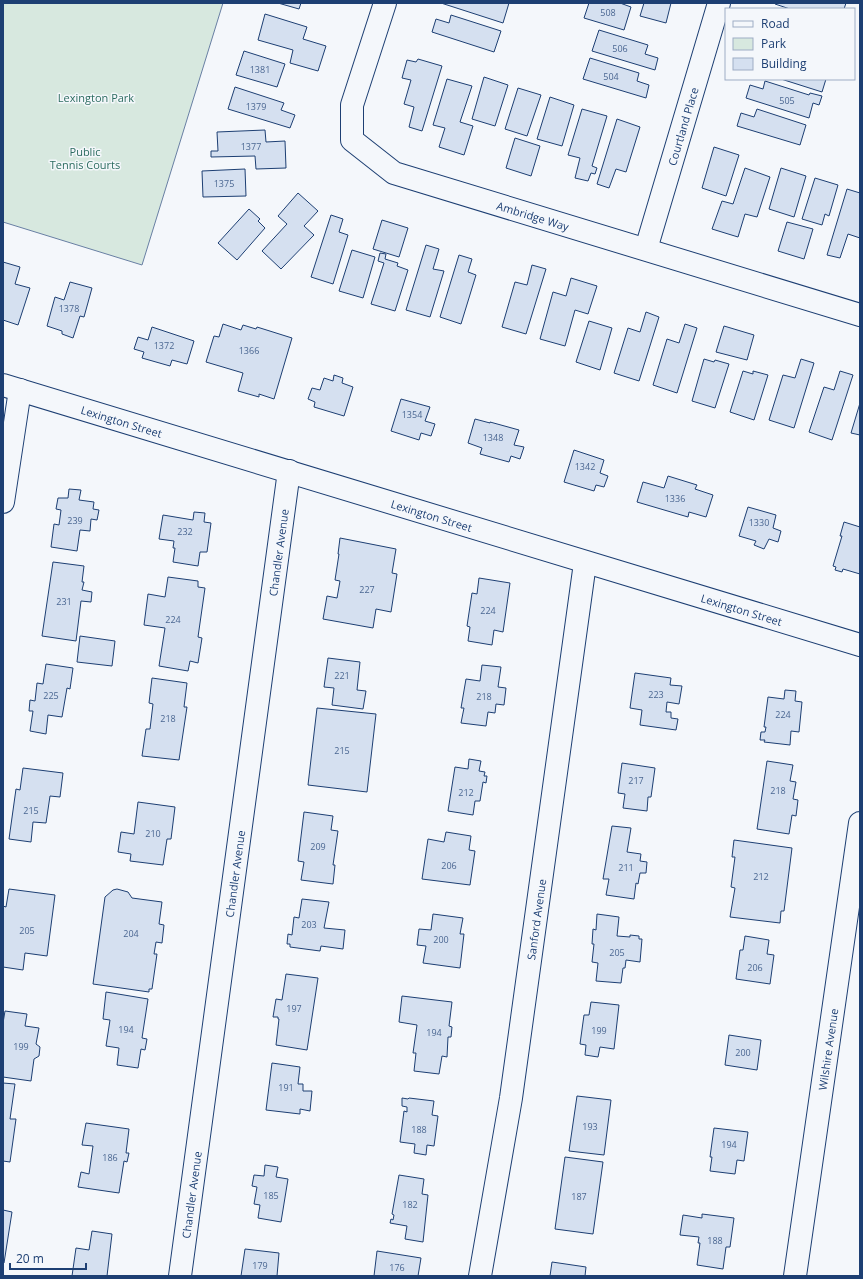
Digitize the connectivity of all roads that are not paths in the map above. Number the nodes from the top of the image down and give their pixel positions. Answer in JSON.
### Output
{"nodes":[{"id":1,"x":385,"y":3,"type":"edge"},
{"id":2,"x":719,"y":3,"type":"edge"},
{"id":3,"x":646,"y":249,"type":"junction"},
{"id":4,"x":860,"y":315,"type":"edge"},
{"id":5,"x":11,"y":387,"type":"edge"},
{"id":6,"x":289,"y":471,"type":"junction"},
{"id":7,"x":3,"y":502,"type":"edge"},
{"id":8,"x":584,"y":563,"type":"junction"},
{"id":9,"x":860,"y":646,"type":"edge"},
{"id":10,"x":860,"y":823,"type":"edge"},
{"id":11,"x":180,"y":1276,"type":"edge"},
{"id":12,"x":480,"y":1276,"type":"edge"},
{"id":13,"x":795,"y":1276,"type":"edge"}],
"edges":[{"from":1,"to":3,"type":"street","name":"Ambridge Way"},
{"from":2,"to":3,"type":"street","name":"Courtland Place"},
{"from":3,"to":4,"type":"street","name":"Ambridge Way"},
{"from":5,"to":6,"type":"street","name":"Lexington Street"},
{"from":5,"to":7,"type":"street"},
{"from":6,"to":8,"type":"street","name":"Lexington Street"},
{"from":6,"to":11,"type":"street","name":"Chandler Avenue"},
{"from":8,"to":9,"type":"street","name":"Lexington Street"},
{"from":8,"to":12,"type":"street","name":"Sanford Avenue"},
{"from":10,"to":13,"type":"street","name":"Wilshire Avenue"}]}
